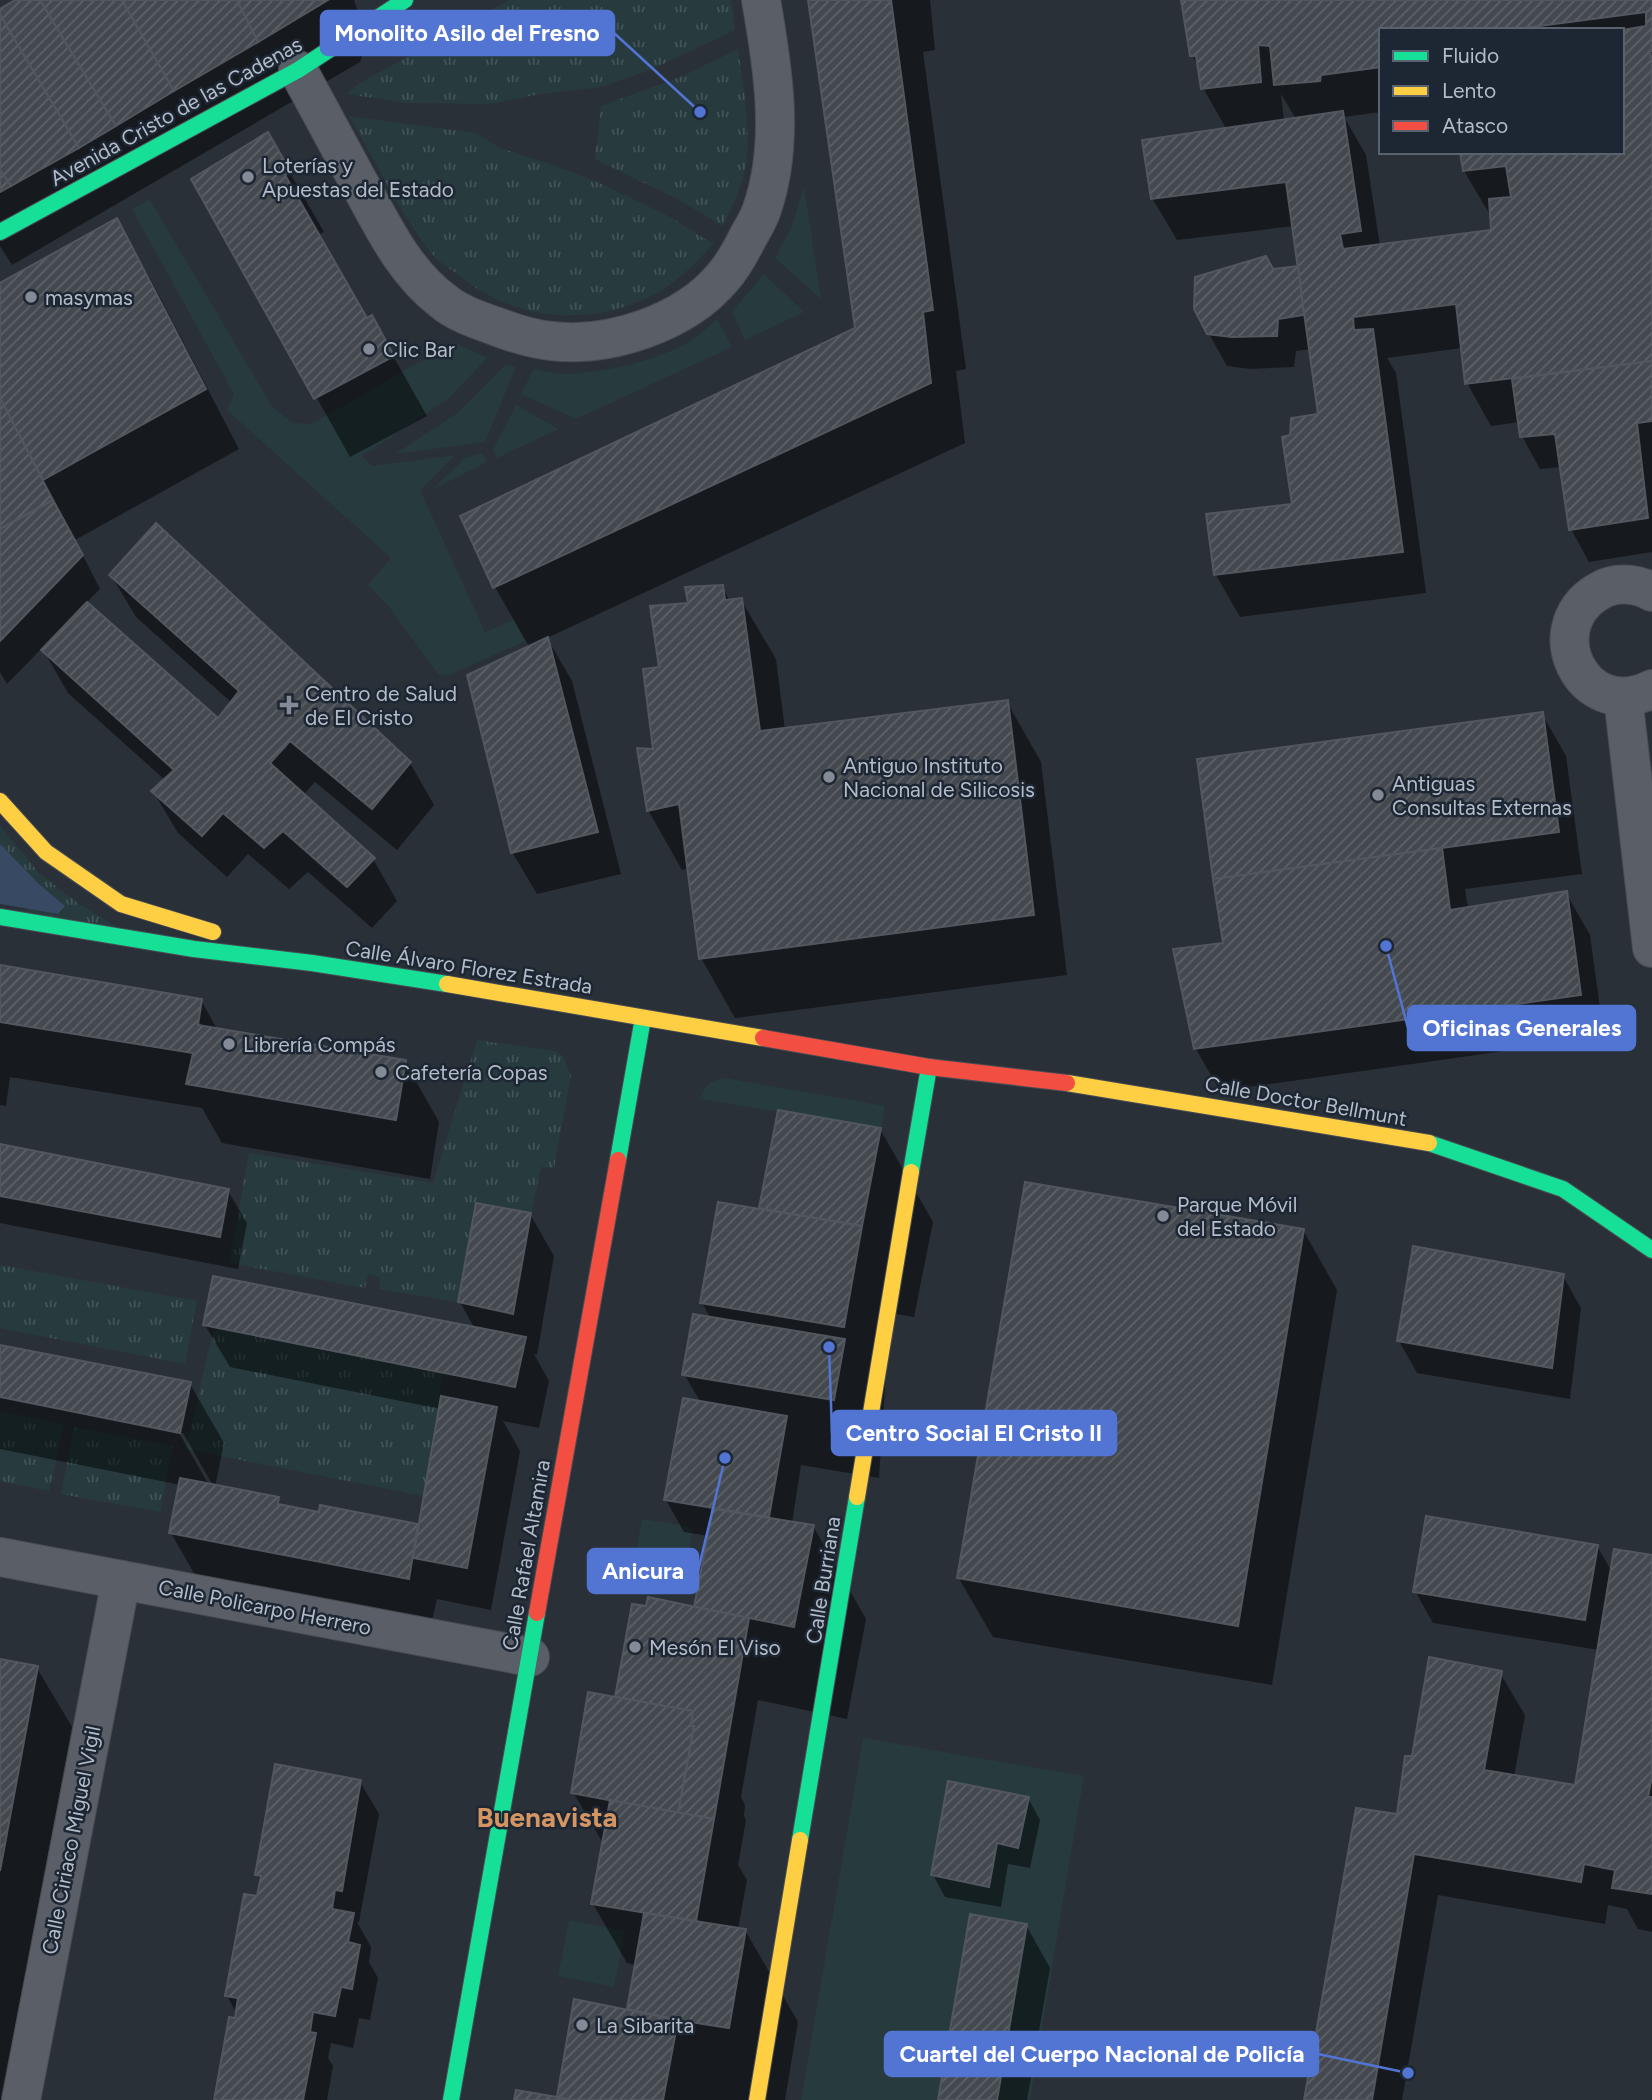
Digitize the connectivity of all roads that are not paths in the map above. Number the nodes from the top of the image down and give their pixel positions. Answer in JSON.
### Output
{"nodes":[{"id":1,"x":405,"y":0,"type":"edge"},
{"id":2,"x":761,"y":0,"type":"edge"},
{"id":3,"x":298,"y":70,"type":"junction"},
{"id":4,"x":0,"y":232,"type":"edge"},
{"id":5,"x":1652,"y":592,"type":"edge"},
{"id":6,"x":1638,"y":693,"type":"edge"},
{"id":7,"x":0,"y":801,"type":"edge"},
{"id":8,"x":0,"y":917,"type":"edge"},
{"id":9,"x":1652,"y":947,"type":"edge"},
{"id":10,"x":312,"y":963,"type":"junction"},
{"id":11,"x":643,"y":1018,"type":"junction"},
{"id":12,"x":929,"y":1068,"type":"junction"},
{"id":13,"x":1652,"y":1250,"type":"edge"},
{"id":14,"x":0,"y":1557,"type":"edge"},
{"id":15,"x":121,"y":1580,"type":"junction"},
{"id":16,"x":530,"y":1657,"type":"junction"},
{"id":17,"x":21,"y":2100,"type":"edge"},
{"id":18,"x":451,"y":2100,"type":"edge"},
{"id":19,"x":758,"y":2100,"type":"edge"}],
"edges":[{"from":1,"to":3,"type":"street","name":"Avenida Cristo de las Cadenas"},
{"from":2,"to":3,"type":"street"},
{"from":3,"to":4,"type":"street","name":"Avenida Cristo de las Cadenas"},
{"from":5,"to":6,"type":"street"},
{"from":6,"to":9,"type":"street"},
{"from":7,"to":10,"type":"street"},
{"from":8,"to":10,"type":"street","name":"Calle Álvaro Florez Estrada"},
{"from":10,"to":11,"type":"street","name":"Calle Álvaro Florez Estrada"},
{"from":11,"to":12,"type":"street","name":"Calle Álvaro Florez Estrada"},
{"from":11,"to":16,"type":"street","name":"Calle Rafael Altamira"},
{"from":12,"to":13,"type":"street","name":"Calle Doctor Bellmunt"},
{"from":12,"to":19,"type":"street","name":"Calle Burriana"},
{"from":14,"to":15,"type":"street","name":"Calle Policarpo Herrero"},
{"from":15,"to":16,"type":"street","name":"Calle Policarpo Herrero"},
{"from":15,"to":17,"type":"street","name":"Calle Ciriaco Miguel Vigil"},
{"from":16,"to":18,"type":"street","name":"Calle Rafael Altamira"}]}
